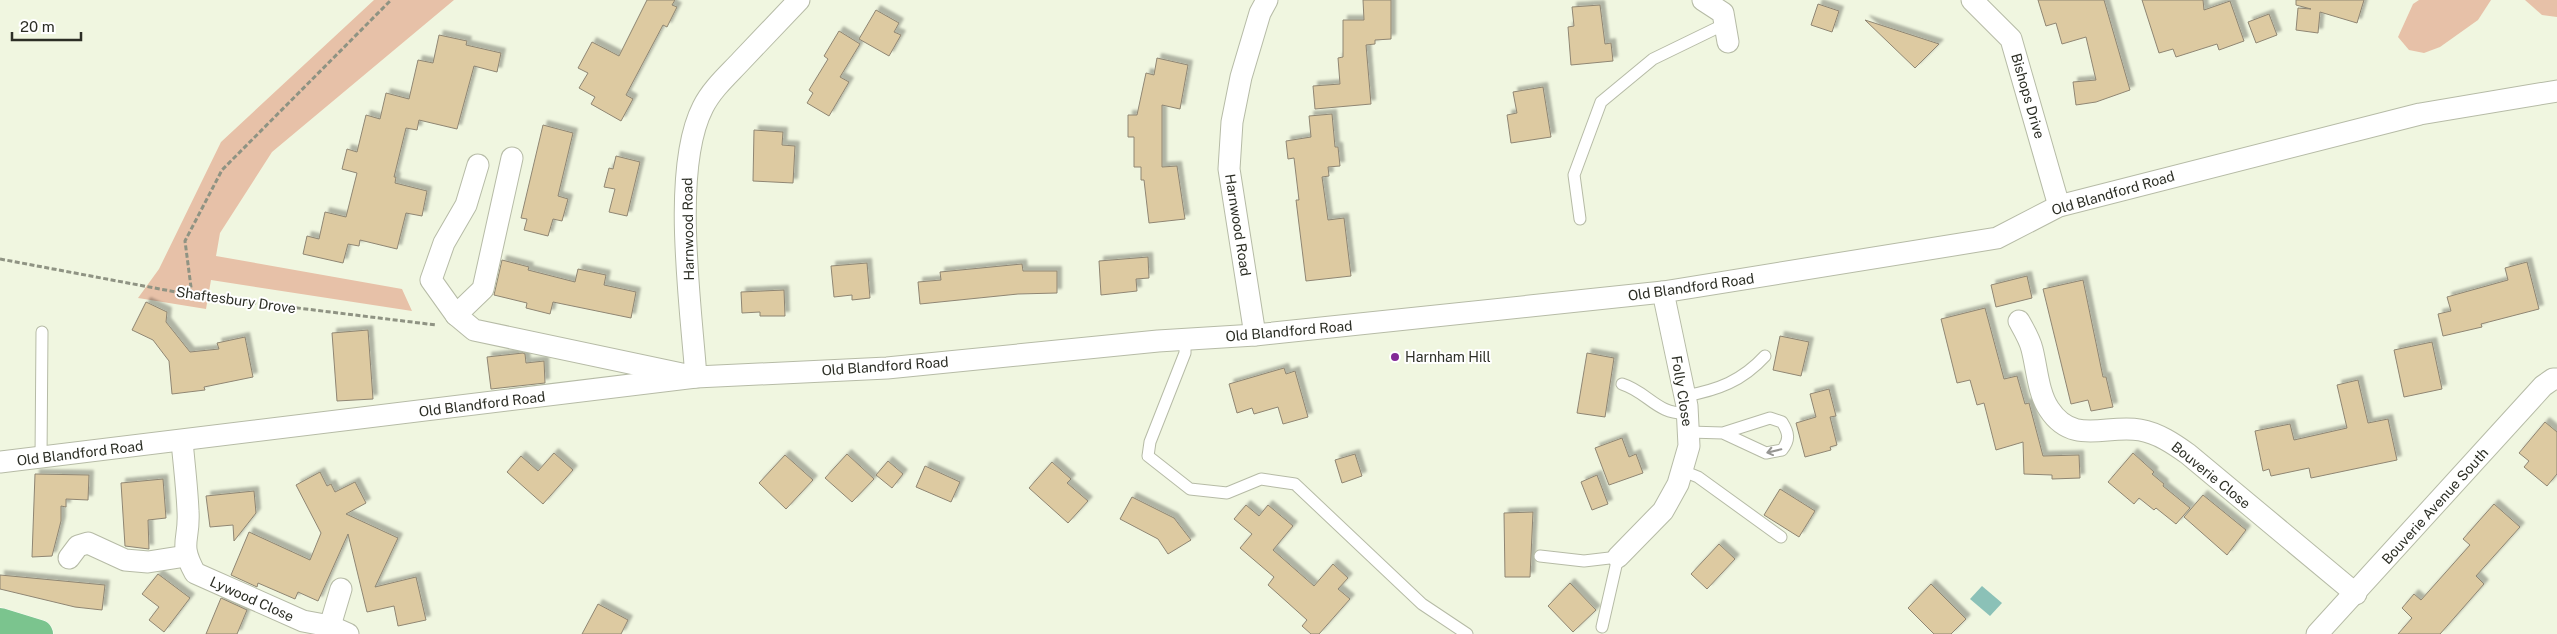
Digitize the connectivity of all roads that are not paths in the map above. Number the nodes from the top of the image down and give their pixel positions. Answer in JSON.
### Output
{"nodes":[{"id":1,"x":799,"y":0,"type":"edge"},
{"id":2,"x":1267,"y":0,"type":"edge"},
{"id":3,"x":1703,"y":0,"type":"edge"},
{"id":4,"x":1972,"y":0,"type":"edge"},
{"id":5,"x":1727,"y":33,"type":"joint"},
{"id":6,"x":2557,"y":91,"type":"edge"},
{"id":7,"x":512,"y":158,"type":"dead end"},
{"id":8,"x":478,"y":165,"type":"dead end"},
{"id":9,"x":2059,"y":206,"type":"junction"},
{"id":10,"x":1580,"y":219,"type":"dead end"},
{"id":11,"x":1663,"y":292,"type":"junction"},
{"id":12,"x":456,"y":315,"type":"junction"},
{"id":13,"x":2019,"y":321,"type":"dead end"},
{"id":14,"x":42,"y":332,"type":"dead end"},
{"id":15,"x":1255,"y":335,"type":"junction"},
{"id":16,"x":1185,"y":340,"type":"junction"},
{"id":17,"x":1765,"y":356,"type":"dead end"},
{"id":18,"x":696,"y":377,"type":"junction"},
{"id":19,"x":2555,"y":379,"type":"edge"},
{"id":20,"x":1622,"y":384,"type":"dead end"},
{"id":21,"x":1687,"y":414,"type":"junction"},
{"id":22,"x":1723,"y":433,"type":"junction"},
{"id":23,"x":182,"y":441,"type":"junction"},
{"id":24,"x":41,"y":458,"type":"junction"},
{"id":25,"x":0,"y":462,"type":"edge"},
{"id":26,"x":1683,"y":471,"type":"junction"},
{"id":27,"x":1781,"y":538,"type":"dead end"},
{"id":28,"x":186,"y":556,"type":"junction"},
{"id":29,"x":1540,"y":556,"type":"dead end"},
{"id":30,"x":1618,"y":557,"type":"junction"},
{"id":31,"x":69,"y":558,"type":"dead end"},
{"id":32,"x":341,"y":589,"type":"dead end"},
{"id":33,"x":2356,"y":594,"type":"junction"},
{"id":34,"x":0,"y":622,"type":"edge"},
{"id":35,"x":1602,"y":627,"type":"dead end"},
{"id":36,"x":339,"y":630,"type":"edge"},
{"id":37,"x":39,"y":634,"type":"edge"},
{"id":38,"x":1467,"y":634,"type":"edge"},
{"id":39,"x":2317,"y":634,"type":"edge"}],
"edges":[{"from":1,"to":18,"type":"street","name":"Harnwood Road"},
{"from":2,"to":15,"type":"street","name":"Harnwood Road"},
{"from":3,"to":5,"type":"street"},
{"from":4,"to":9,"type":"street","name":"Bishops Drive"},
{"from":5,"to":10,"type":"lane"},
{"from":6,"to":9,"type":"street","name":"Old Blandford Road"},
{"from":7,"to":12,"type":"street"},
{"from":8,"to":12,"type":"street"},
{"from":9,"to":11,"type":"street","name":"Old Blandford Road"},
{"from":11,"to":15,"type":"street","name":"Old Blandford Road"},
{"from":11,"to":21,"type":"street","name":"Folly Close"},
{"from":12,"to":18,"type":"street"},
{"from":13,"to":33,"type":"street","name":"Bouverie Close"},
{"from":14,"to":24,"type":"lane"},
{"from":15,"to":16,"type":"street","name":"Old Blandford Road"},
{"from":16,"to":18,"type":"street","name":"Old Blandford Road"},
{"from":16,"to":38,"type":"lane"},
{"from":17,"to":21,"type":"lane"},
{"from":18,"to":23,"type":"street","name":"Old Blandford Road"},
{"from":19,"to":33,"type":"street","name":"Bouverie Avenue South"},
{"from":20,"to":21,"type":"lane"},
{"from":21,"to":22,"type":"lane"},
{"from":21,"to":26,"type":"street","name":"Folly Close"},
{"from":22,"to":22,"type":"lane","one_way":true},
{"from":23,"to":24,"type":"street","name":"Old Blandford Road"},
{"from":23,"to":28,"type":"street"},
{"from":24,"to":25,"type":"street","name":"Old Blandford Road"},
{"from":26,"to":27,"type":"lane"},
{"from":26,"to":30,"type":"street","name":"Folly Close"},
{"from":28,"to":31,"type":"street"},
{"from":28,"to":36,"type":"street","name":"Lywood Close"},
{"from":29,"to":30,"type":"lane"},
{"from":30,"to":35,"type":"lane"},
{"from":32,"to":36,"type":"street","name":"Lywood Close"},
{"from":33,"to":39,"type":"street","name":"Bouverie Avenue South"},
{"from":34,"to":37,"type":"highway"}]}
